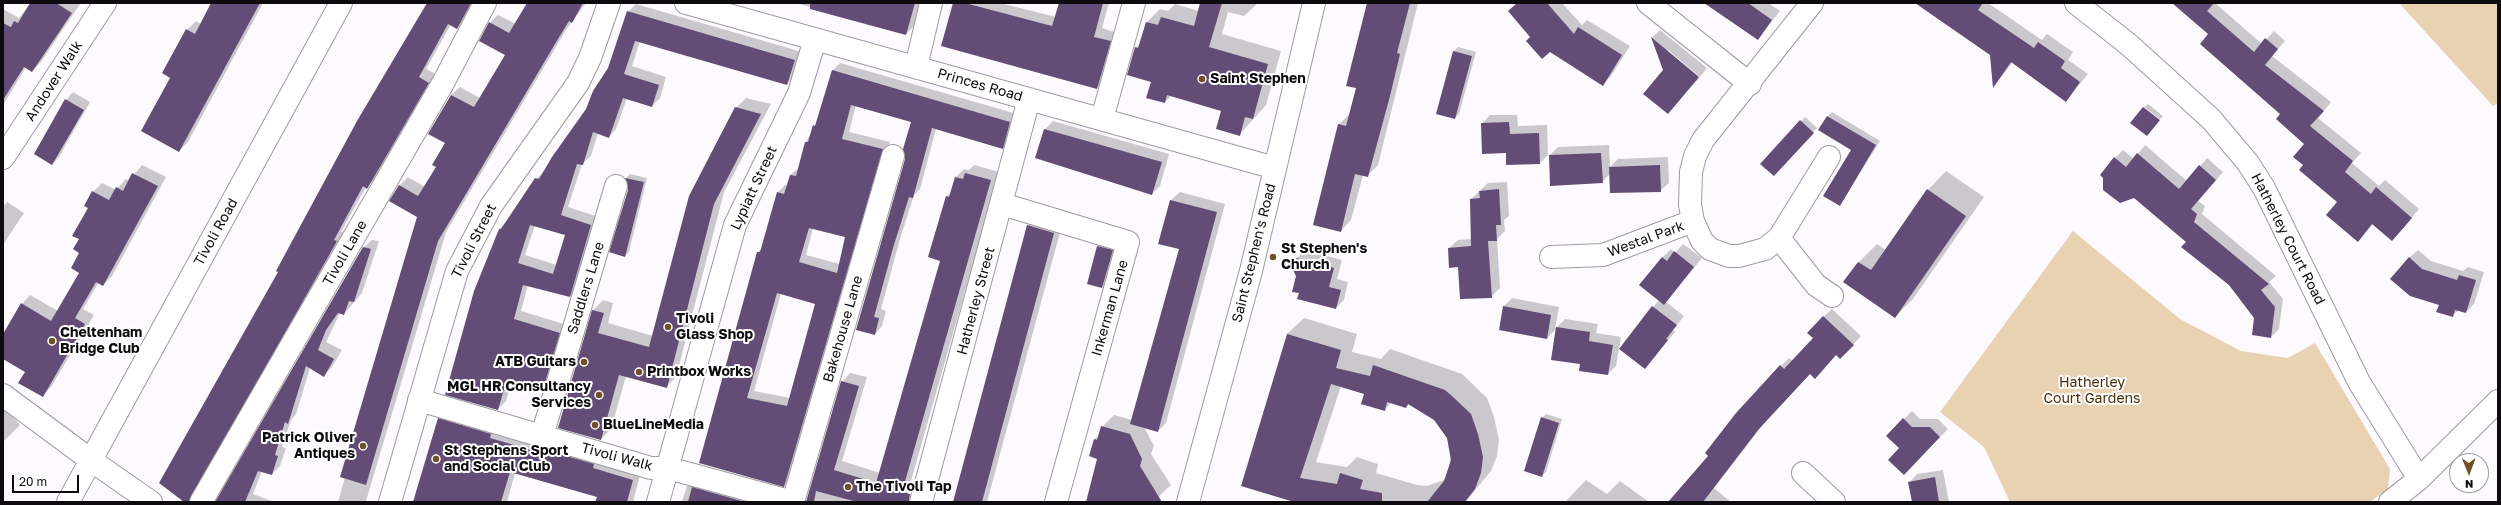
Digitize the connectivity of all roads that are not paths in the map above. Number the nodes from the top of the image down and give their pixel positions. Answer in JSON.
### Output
{"nodes":[{"id":1,"x":105,"y":3,"type":"edge"},
{"id":2,"x":341,"y":3,"type":"edge"},
{"id":3,"x":485,"y":3,"type":"edge"},
{"id":4,"x":609,"y":3,"type":"edge"},
{"id":5,"x":686,"y":3,"type":"edge"},
{"id":6,"x":932,"y":3,"type":"edge"},
{"id":7,"x":1134,"y":3,"type":"edge"},
{"id":8,"x":1314,"y":3,"type":"edge"},
{"id":9,"x":1648,"y":3,"type":"edge"},
{"id":10,"x":1812,"y":3,"type":"edge"},
{"id":11,"x":2076,"y":3,"type":"edge"},
{"id":12,"x":720,"y":8,"type":"edge"},
{"id":13,"x":815,"y":39,"type":"junction"},
{"id":14,"x":916,"y":67,"type":"junction"},
{"id":15,"x":1750,"y":84,"type":"junction"},
{"id":16,"x":1029,"y":99,"type":"junction"},
{"id":17,"x":1102,"y":119,"type":"junction"},
{"id":18,"x":894,"y":156,"type":"dead end"},
{"id":19,"x":1829,"y":157,"type":"dead end"},
{"id":20,"x":3,"y":158,"type":"edge"},
{"id":21,"x":1275,"y":168,"type":"junction"},
{"id":22,"x":616,"y":186,"type":"dead end"},
{"id":23,"x":1002,"y":204,"type":"junction"},
{"id":24,"x":1693,"y":221,"type":"junction"},
{"id":25,"x":1779,"y":238,"type":"junction"},
{"id":26,"x":1551,"y":257,"type":"dead end"},
{"id":27,"x":1832,"y":296,"type":"dead end"},
{"id":28,"x":3,"y":396,"type":"edge"},
{"id":29,"x":419,"y":400,"type":"junction"},
{"id":30,"x":2498,"y":401,"type":"edge"},
{"id":31,"x":542,"y":436,"type":"junction"},
{"id":32,"x":92,"y":461,"type":"junction"},
{"id":33,"x":668,"y":468,"type":"junction"},
{"id":34,"x":1803,"y":473,"type":"dead end"},
{"id":35,"x":2419,"y":479,"type":"junction"},
{"id":36,"x":68,"y":502,"type":"edge"},
{"id":37,"x":151,"y":502,"type":"edge"},
{"id":38,"x":201,"y":502,"type":"edge"},
{"id":39,"x":390,"y":502,"type":"edge"},
{"id":40,"x":658,"y":502,"type":"edge"},
{"id":41,"x":793,"y":502,"type":"edge"},
{"id":42,"x":921,"y":502,"type":"edge"},
{"id":43,"x":1056,"y":502,"type":"edge"},
{"id":44,"x":1188,"y":502,"type":"edge"},
{"id":45,"x":1834,"y":502,"type":"edge"},
{"id":46,"x":2390,"y":502,"type":"edge"}],
"edges":[{"from":1,"to":20,"type":"street","name":"Andover Walk"},
{"from":2,"to":32,"type":"street","name":"Tivoli Road"},
{"from":3,"to":38,"type":"street","name":"Tivoli Lane"},
{"from":4,"to":29,"type":"street","name":"Tivoli Street"},
{"from":5,"to":12,"type":"street","name":"Princes Road"},
{"from":6,"to":14,"type":"street"},
{"from":7,"to":17,"type":"street"},
{"from":8,"to":21,"type":"street","name":"Saint Stephen's Road"},
{"from":9,"to":15,"type":"street"},
{"from":10,"to":15,"type":"street","name":"Westal Park"},
{"from":11,"to":35,"type":"street","name":"Hatherley Court Road"},
{"from":12,"to":13,"type":"street","name":"Princes Road"},
{"from":13,"to":14,"type":"street","name":"Princes Road"},
{"from":13,"to":33,"type":"street","name":"Lypiatt Street"},
{"from":14,"to":16,"type":"street","name":"Princes Road"},
{"from":15,"to":24,"type":"street","name":"Westal Park"},
{"from":16,"to":17,"type":"street","name":"Princes Road"},
{"from":16,"to":23,"type":"street","name":"Hatherley Street"},
{"from":17,"to":21,"type":"street","name":"Princes Road"},
{"from":18,"to":41,"type":"street","name":"Bakehouse Lane"},
{"from":19,"to":25,"type":"street","name":"Westal Park"},
{"from":21,"to":44,"type":"street","name":"Saint Stephen's Road"},
{"from":22,"to":31,"type":"street","name":"Saddlers Lane"},
{"from":23,"to":42,"type":"street","name":"Hatherley Street"},
{"from":23,"to":43,"type":"street","name":"Inkerman Lane"},
{"from":24,"to":25,"type":"street","name":"Westal Park"},
{"from":24,"to":26,"type":"street","name":"Westal Park"},
{"from":25,"to":27,"type":"street"},
{"from":28,"to":32,"type":"street"},
{"from":29,"to":31,"type":"street","name":"Tivoli Walk"},
{"from":29,"to":39,"type":"street","name":"Tivoli Street"},
{"from":30,"to":35,"type":"street"},
{"from":31,"to":33,"type":"street","name":"Tivoli Walk"},
{"from":32,"to":36,"type":"street","name":"Tivoli Road"},
{"from":32,"to":37,"type":"street"},
{"from":33,"to":40,"type":"street","name":"Lypiatt Street"},
{"from":33,"to":41,"type":"street","name":"Tivoli Walk"},
{"from":34,"to":45,"type":"street"},
{"from":35,"to":46,"type":"street"}]}
